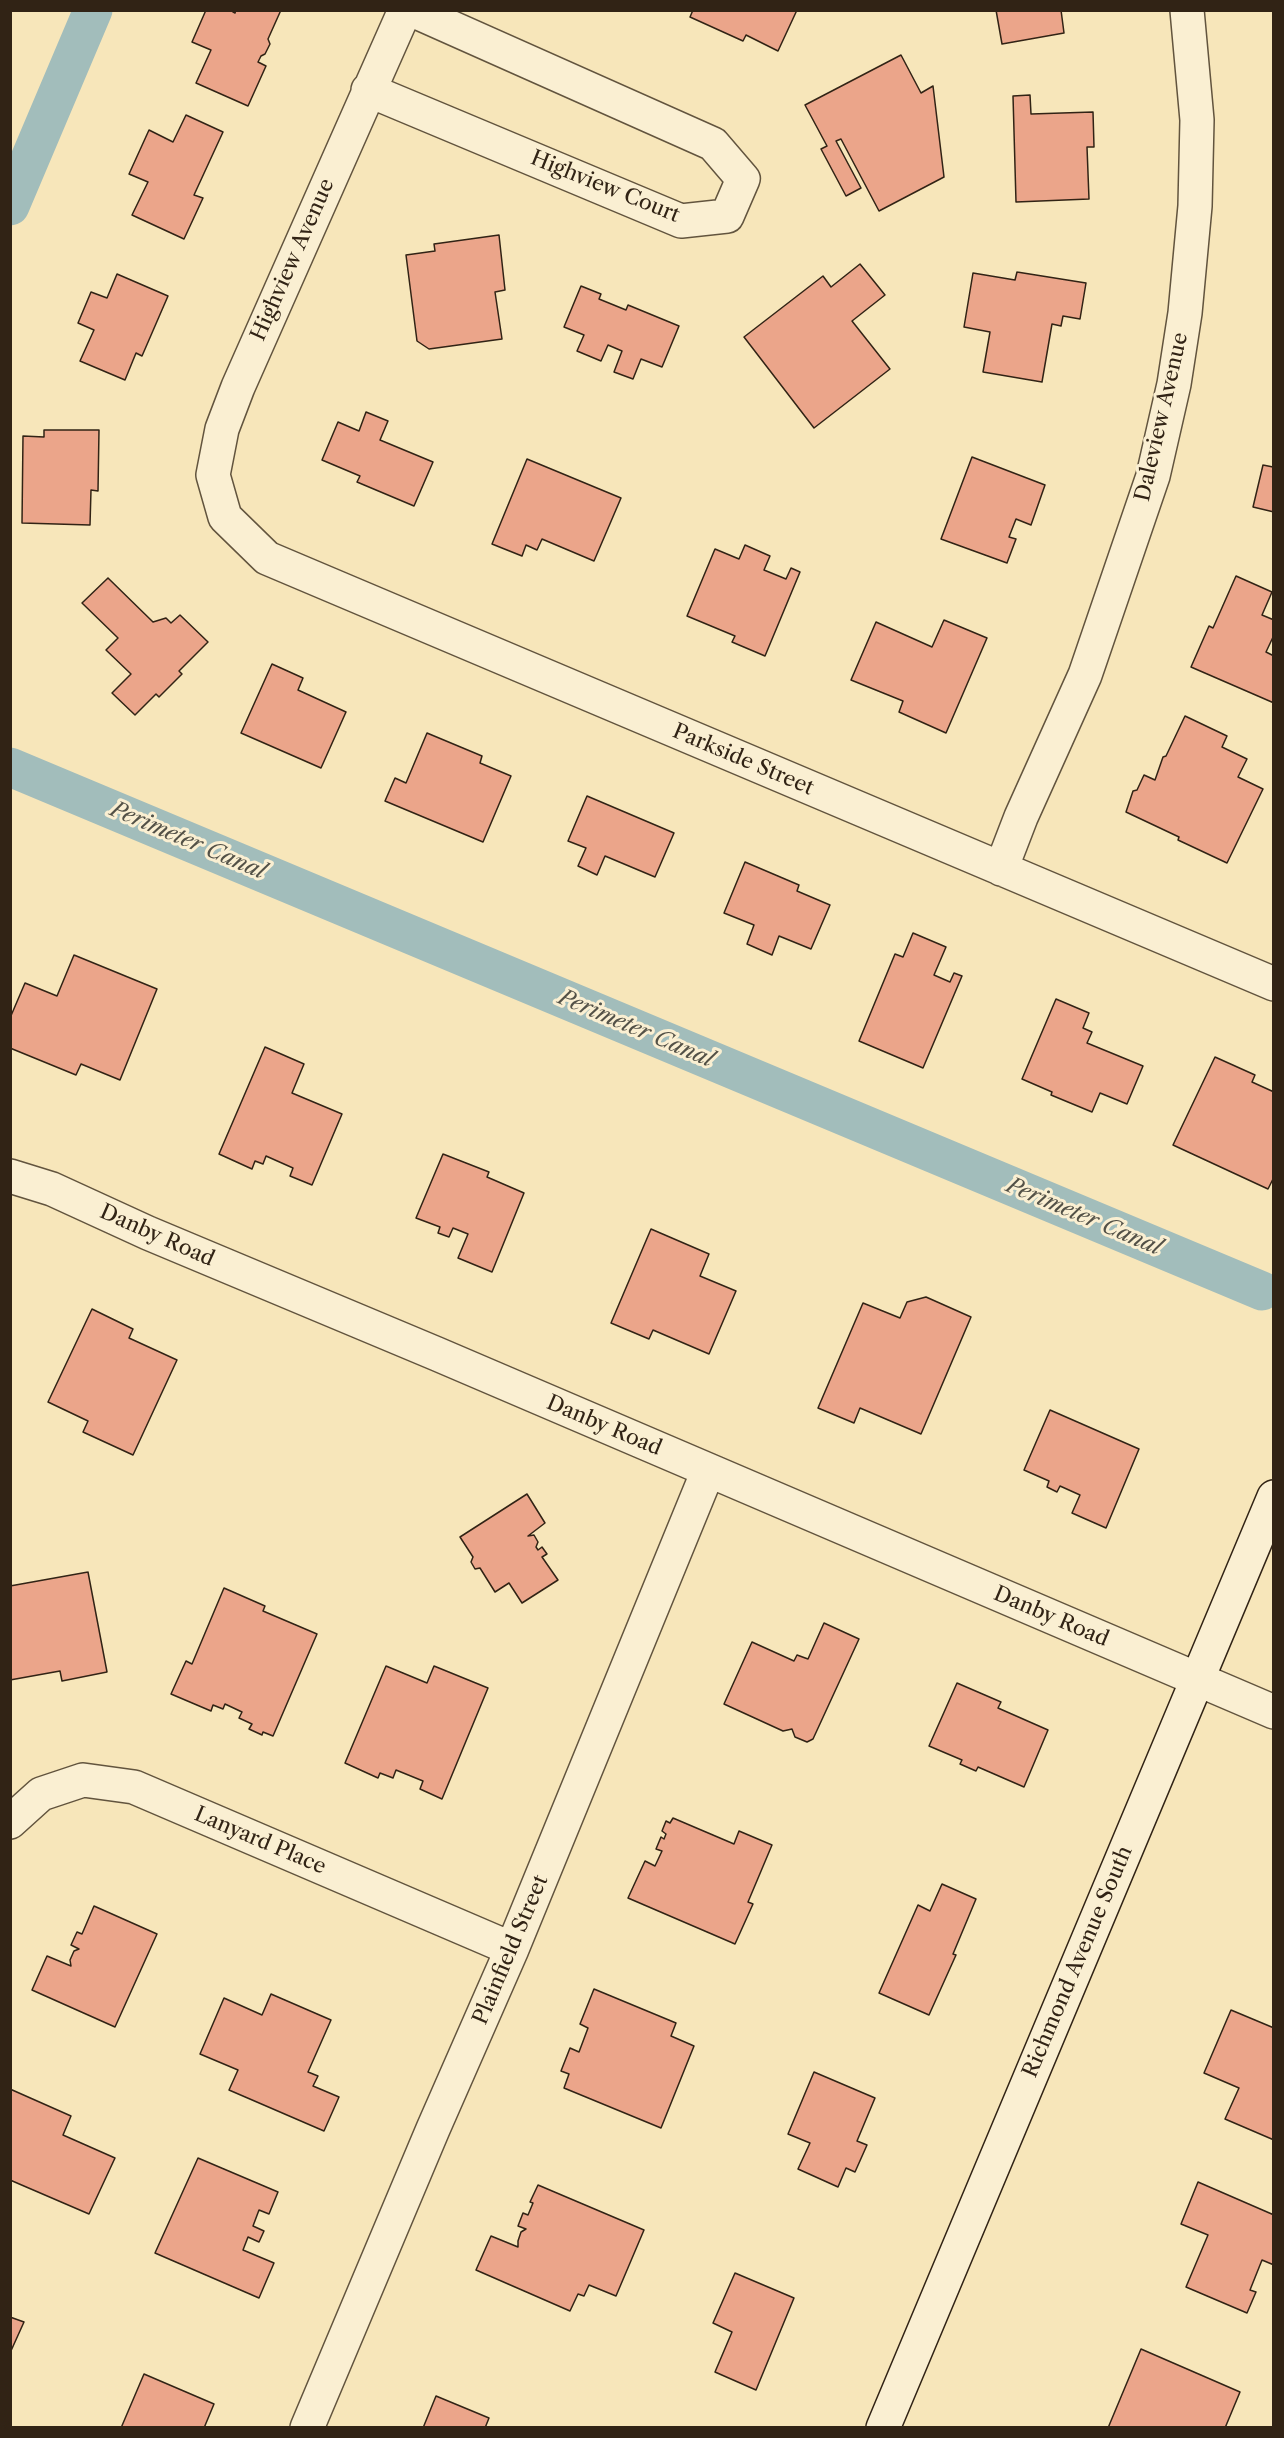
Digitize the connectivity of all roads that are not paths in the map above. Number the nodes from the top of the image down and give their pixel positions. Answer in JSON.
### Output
{"nodes":[{"id":1,"x":405,"y":10,"type":"edge"},
{"id":2,"x":412,"y":10,"type":"edge"},
{"id":3,"x":1188,"y":10,"type":"edge"},
{"id":4,"x":368,"y":90,"type":"junction"},
{"id":5,"x":225,"y":517,"type":"joint"},
{"id":6,"x":1001,"y":869,"type":"junction"},
{"id":7,"x":1274,"y":984,"type":"edge"},
{"id":8,"x":10,"y":1176,"type":"edge"},
{"id":9,"x":708,"y":1471,"type":"junction"},
{"id":10,"x":1274,"y":1497,"type":"edge"},
{"id":11,"x":1196,"y":1679,"type":"junction"},
{"id":12,"x":1274,"y":1712,"type":"edge"},
{"id":13,"x":10,"y":1822,"type":"edge"},
{"id":14,"x":512,"y":1949,"type":"junction"},
{"id":15,"x":308,"y":2427,"type":"edge"},
{"id":16,"x":883,"y":2427,"type":"edge"}],
"edges":[{"from":1,"to":4,"type":"street","name":"Highview Avenue"},
{"from":2,"to":4,"type":"street","name":"Highview Court"},
{"from":3,"to":6,"type":"street","name":"Daleview Avenue"},
{"from":4,"to":5,"type":"street","name":"Highview Avenue"},
{"from":5,"to":6,"type":"street","name":"Parkside Street"},
{"from":6,"to":7,"type":"street","name":"Parkside Street"},
{"from":8,"to":9,"type":"street","name":"Danby Road"},
{"from":9,"to":11,"type":"street","name":"Danby Road"},
{"from":9,"to":14,"type":"street","name":"Plainfield Street"},
{"from":10,"to":11,"type":"street","name":"Richmond Avenue South"},
{"from":11,"to":12,"type":"street","name":"Danby Road"},
{"from":11,"to":16,"type":"street","name":"Richmond Avenue South"},
{"from":13,"to":14,"type":"street","name":"Lanyard Place"},
{"from":14,"to":15,"type":"street","name":"Plainfield Street"}]}
